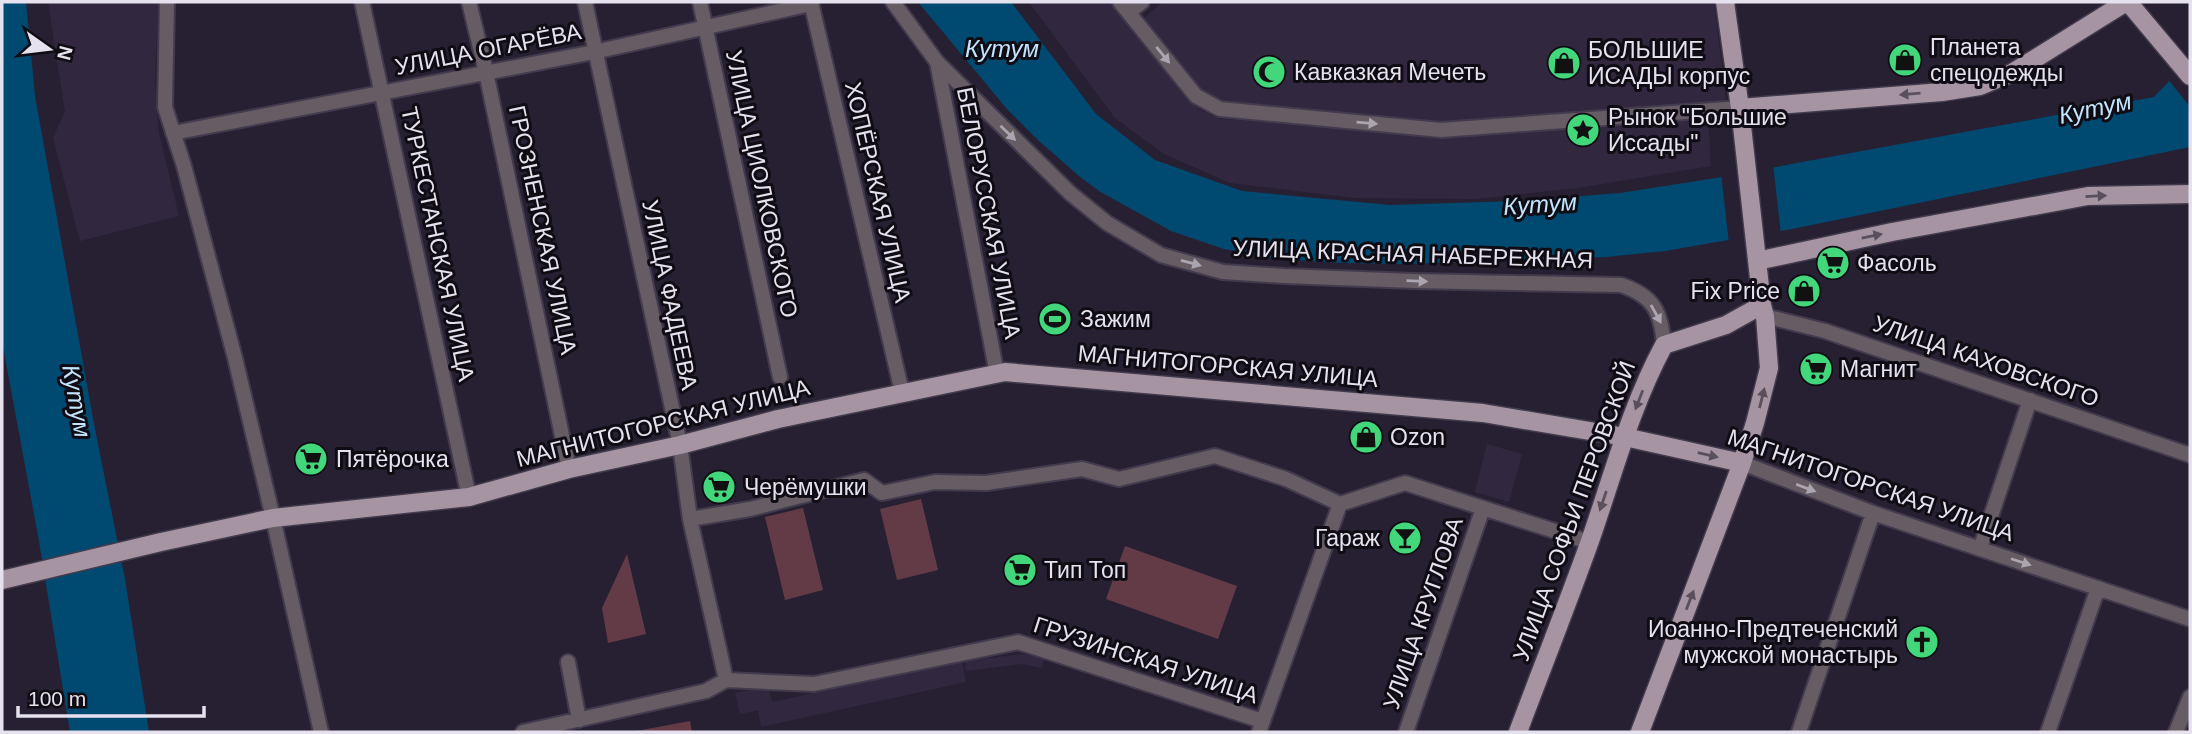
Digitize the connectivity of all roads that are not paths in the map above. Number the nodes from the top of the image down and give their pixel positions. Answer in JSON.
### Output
{"nodes":[{"id":1,"x":167,"y":2,"type":"edge"},
{"id":2,"x":362,"y":2,"type":"edge"},
{"id":3,"x":469,"y":2,"type":"edge"},
{"id":4,"x":585,"y":2,"type":"edge"},
{"id":5,"x":700,"y":2,"type":"edge"},
{"id":6,"x":1142,"y":2,"type":"edge"},
{"id":7,"x":1725,"y":2,"type":"edge"},
{"id":8,"x":2127,"y":2,"type":"edge"},
{"id":9,"x":812,"y":3,"type":"edge"},
{"id":10,"x":895,"y":6,"type":"edge"},
{"id":11,"x":1125,"y":7,"type":"edge"},
{"id":12,"x":706,"y":27,"type":"junction"},
{"id":13,"x":594,"y":51,"type":"junction"},
{"id":14,"x":937,"y":62,"type":"junction"},
{"id":15,"x":486,"y":72,"type":"junction"},
{"id":16,"x":2190,"y":76,"type":"edge"},
{"id":17,"x":383,"y":93,"type":"junction"},
{"id":18,"x":1740,"y":108,"type":"junction"},
{"id":19,"x":173,"y":133,"type":"junction"},
{"id":20,"x":2190,"y":194,"type":"edge"},
{"id":21,"x":1756,"y":253,"type":"junction"},
{"id":22,"x":1763,"y":311,"type":"junction"},
{"id":23,"x":1664,"y":345,"type":"junction"},
{"id":24,"x":997,"y":373,"type":"junction"},
{"id":25,"x":780,"y":377,"type":"dead end"},
{"id":26,"x":902,"y":392,"type":"junction"},
{"id":27,"x":2031,"y":400,"type":"junction"},
{"id":28,"x":1625,"y":437,"type":"junction"},
{"id":29,"x":680,"y":445,"type":"junction"},
{"id":30,"x":2190,"y":455,"type":"edge"},
{"id":31,"x":1742,"y":463,"type":"junction"},
{"id":32,"x":569,"y":469,"type":"junction"},
{"id":33,"x":469,"y":497,"type":"junction"},
{"id":34,"x":1340,"y":504,"type":"junction"},
{"id":35,"x":1483,"y":508,"type":"junction"},
{"id":36,"x":1873,"y":513,"type":"junction"},
{"id":37,"x":274,"y":518,"type":"junction"},
{"id":38,"x":690,"y":519,"type":"junction"},
{"id":39,"x":1589,"y":542,"type":"junction"},
{"id":40,"x":1980,"y":549,"type":"junction"},
{"id":41,"x":2,"y":580,"type":"edge"},
{"id":42,"x":2098,"y":588,"type":"junction"},
{"id":43,"x":2190,"y":619,"type":"edge"},
{"id":44,"x":568,"y":662,"type":"dead end"},
{"id":45,"x":726,"y":680,"type":"junction"},
{"id":46,"x":2190,"y":697,"type":"edge"},
{"id":47,"x":579,"y":720,"type":"junction"},
{"id":48,"x":1260,"y":727,"type":"edge"},
{"id":49,"x":321,"y":732,"type":"edge"},
{"id":50,"x":523,"y":732,"type":"edge"},
{"id":51,"x":1406,"y":732,"type":"edge"},
{"id":52,"x":1518,"y":732,"type":"edge"},
{"id":53,"x":1640,"y":732,"type":"edge"},
{"id":54,"x":1799,"y":732,"type":"edge"},
{"id":55,"x":2048,"y":732,"type":"edge"},
{"id":56,"x":2176,"y":732,"type":"edge"}],
"edges":[{"from":1,"to":19,"type":"street"},
{"from":2,"to":17,"type":"street","name":"ТУРКЕСТАНСКАЯ УЛИЦА"},
{"from":3,"to":15,"type":"street","name":"ГРОЗНЕНСКАЯ УЛИЦА"},
{"from":4,"to":13,"type":"street","name":"УЛИЦА ФАДЕЕВА"},
{"from":5,"to":12,"type":"street","name":"УЛИЦА ЦИОЛКОВСКОГО"},
{"from":6,"to":11,"type":"street"},
{"from":7,"to":18,"type":"main road"},
{"from":8,"to":16,"type":"main road"},
{"from":8,"to":18,"type":"main road","one_way":true},
{"from":9,"to":12,"type":"street","name":"УЛИЦА ОГАРЁВА"},
{"from":9,"to":26,"type":"street","name":"ХОПЁРСКАЯ УЛИЦА"},
{"from":10,"to":14,"type":"street","name":"УЛИЦА КРАСНАЯ НАБЕРЕЖНАЯ"},
{"from":11,"to":18,"type":"street","one_way":true},
{"from":12,"to":13,"type":"street","name":"УЛИЦА ОГАРЁВА"},
{"from":12,"to":25,"type":"street","name":"УЛИЦА ЦИОЛКОВСКОГО"},
{"from":13,"to":15,"type":"street","name":"УЛИЦА ОГАРЁВА"},
{"from":13,"to":29,"type":"street","name":"УЛИЦА ФАДЕЕВА"},
{"from":14,"to":23,"type":"street","name":"УЛИЦА КРАСНАЯ НАБЕРЕЖНАЯ","one_way":true},
{"from":14,"to":24,"type":"street","name":"БЕЛОРУССКАЯ УЛИЦА"},
{"from":15,"to":17,"type":"street","name":"УЛИЦА ОГАРЁВА"},
{"from":15,"to":32,"type":"street","name":"ГРОЗНЕНСКАЯ УЛИЦА"},
{"from":17,"to":19,"type":"street","name":"УЛИЦА ОГАРЁВА"},
{"from":17,"to":33,"type":"street","name":"ТУРКЕСТАНСКАЯ УЛИЦА"},
{"from":18,"to":21,"type":"main road"},
{"from":19,"to":37,"type":"street"},
{"from":21,"to":20,"type":"main road","one_way":true},
{"from":21,"to":22,"type":"main road"},
{"from":22,"to":23,"type":"main road","name":"УЛИЦА СОФЬИ ПЕРОВСКОЙ"},
{"from":22,"to":27,"type":"street","name":"УЛИЦА КАХОВСКОГО"},
{"from":31,"to":22,"type":"main road","one_way":true},
{"from":23,"to":28,"type":"main road","name":"УЛИЦА СОФЬИ ПЕРОВСКОЙ","one_way":true},
{"from":24,"to":26,"type":"main road","name":"МАГНИТОГОРСКАЯ УЛИЦА"},
{"from":24,"to":28,"type":"main road","name":"МАГНИТОГОРСКАЯ УЛИЦА"},
{"from":26,"to":29,"type":"main road","name":"МАГНИТОГОРСКАЯ УЛИЦА"},
{"from":27,"to":30,"type":"street","name":"УЛИЦА КАХОВСКОГО"},
{"from":27,"to":40,"type":"street"},
{"from":28,"to":31,"type":"main road","name":"МАГНИТОГОРСКАЯ УЛИЦА","one_way":true},
{"from":28,"to":39,"type":"main road","name":"УЛИЦА СОФЬИ ПЕРОВСКОЙ","one_way":true},
{"from":29,"to":32,"type":"main road","name":"МАГНИТОГОРСКАЯ УЛИЦА"},
{"from":29,"to":38,"type":"street","name":"УЛИЦА ФАДЕЕВА"},
{"from":31,"to":36,"type":"street","name":"МАГНИТОГОРСКАЯ УЛИЦА","one_way":true},
{"from":53,"to":31,"type":"main road","one_way":true},
{"from":32,"to":33,"type":"main road","name":"МАГНИТОГОРСКАЯ УЛИЦА"},
{"from":33,"to":37,"type":"main road","name":"МАГНИТОГОРСКАЯ УЛИЦА"},
{"from":34,"to":35,"type":"street"},
{"from":34,"to":38,"type":"street"},
{"from":34,"to":48,"type":"street"},
{"from":35,"to":39,"type":"street"},
{"from":35,"to":51,"type":"street","name":"УЛИЦА КРУГЛОВА"},
{"from":36,"to":40,"type":"street","name":"МАГНИТОГОРСКАЯ УЛИЦА"},
{"from":36,"to":54,"type":"street"},
{"from":37,"to":41,"type":"main road","name":"МАГНИТОГОРСКАЯ УЛИЦА"},
{"from":37,"to":49,"type":"street"},
{"from":38,"to":45,"type":"street","name":"УЛИЦА ФАДЕЕВА"},
{"from":39,"to":52,"type":"main road","name":"УЛИЦА СОФЬИ ПЕРОВСКОЙ"},
{"from":40,"to":42,"type":"street","name":"МАГНИТОГОРСКАЯ УЛИЦА","one_way":true},
{"from":42,"to":43,"type":"street","name":"МАГНИТОГОРСКАЯ УЛИЦА"},
{"from":42,"to":55,"type":"street"},
{"from":44,"to":47,"type":"street"},
{"from":45,"to":47,"type":"street","name":"ГРУЗИНСКАЯ УЛИЦА"},
{"from":45,"to":48,"type":"street","name":"ГРУЗИНСКАЯ УЛИЦА"},
{"from":46,"to":56,"type":"street"},
{"from":47,"to":50,"type":"street","name":"ГРУЗИНСКАЯ УЛИЦА"}]}
